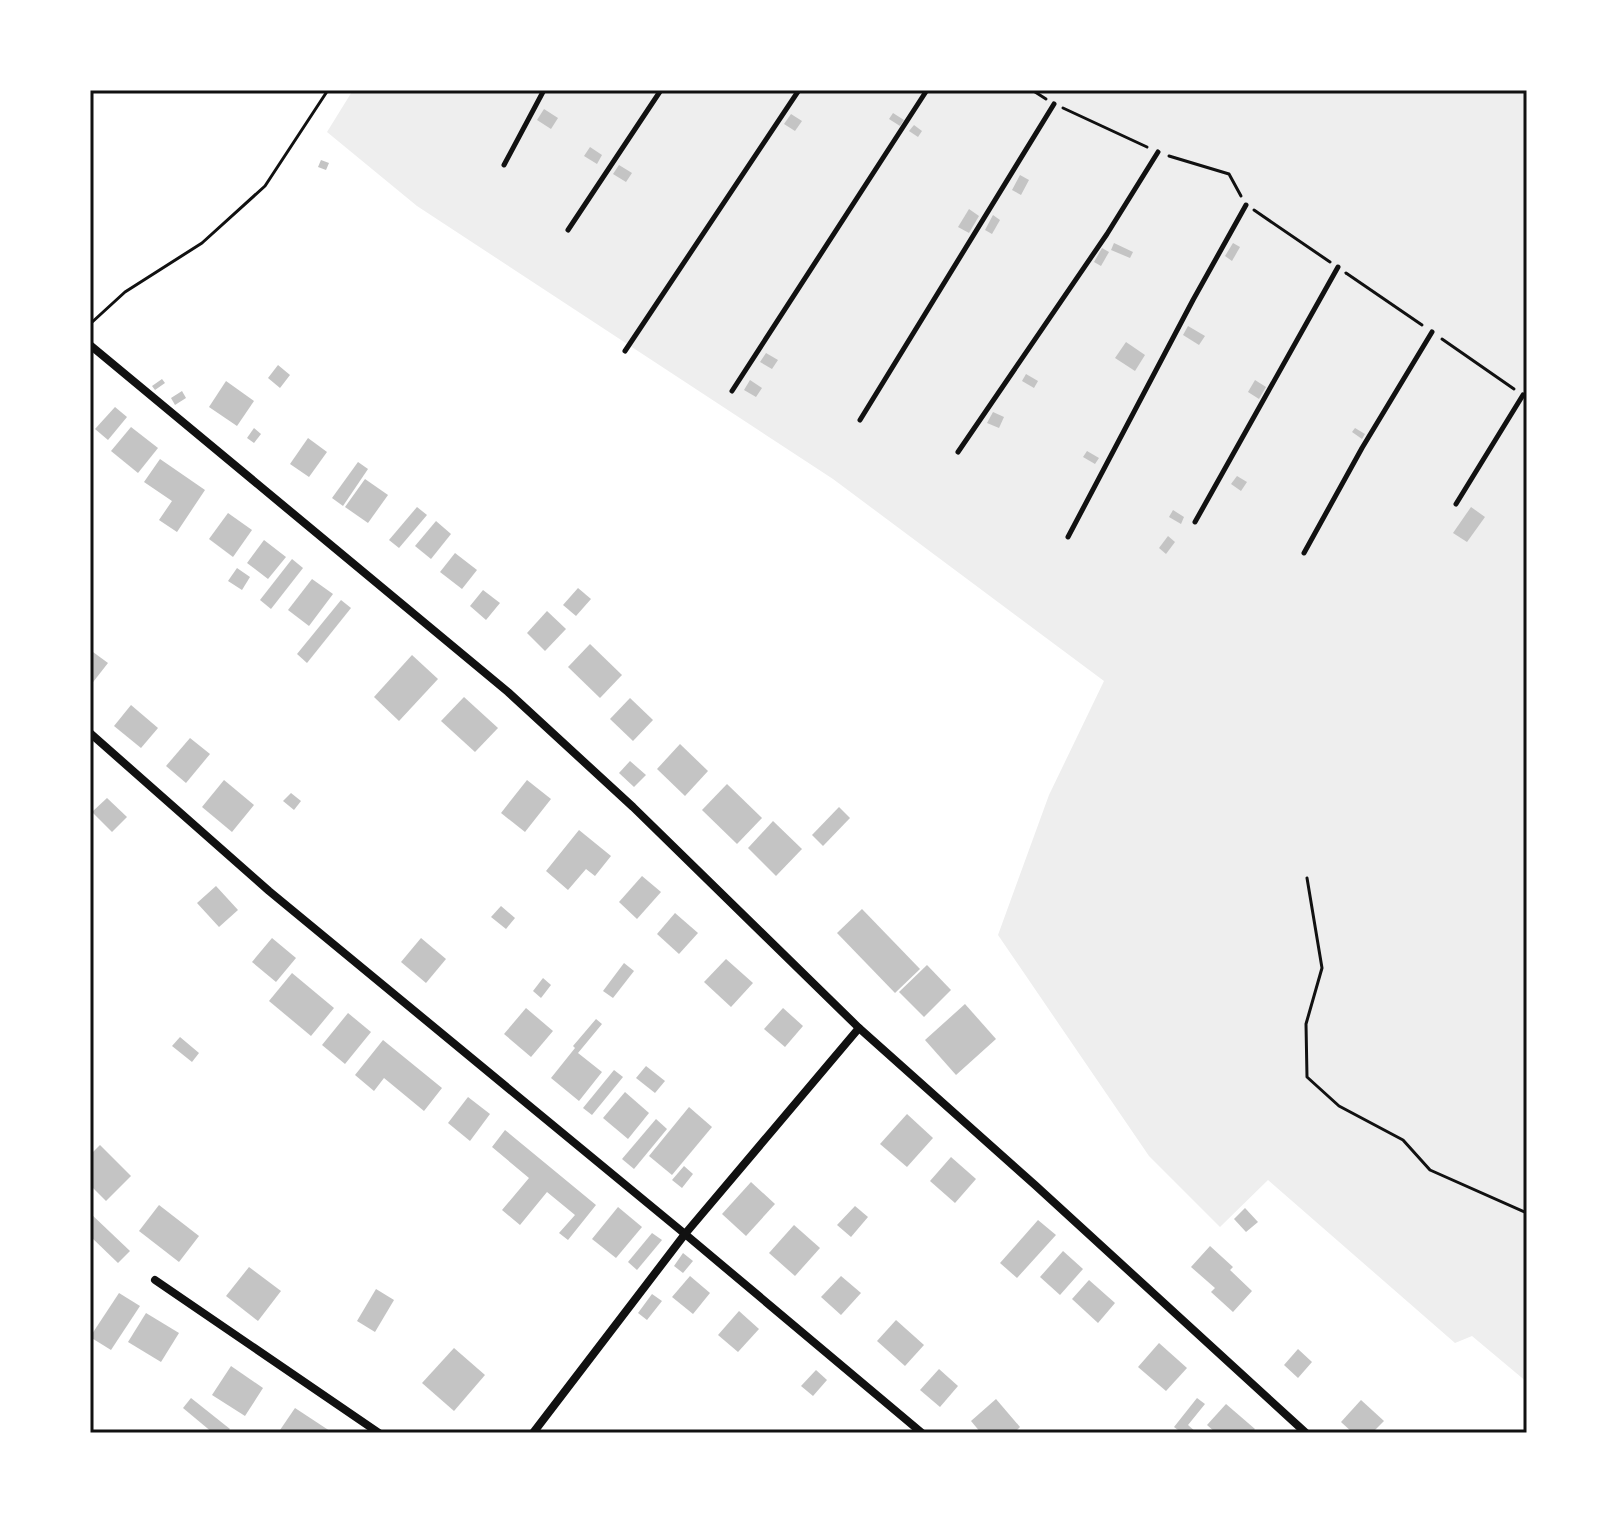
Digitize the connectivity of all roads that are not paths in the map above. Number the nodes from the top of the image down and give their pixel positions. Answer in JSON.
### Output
{"nodes":[{"id":1,"x":544,"y":90,"type":"edge"},
{"id":2,"x":661,"y":90,"type":"edge"},
{"id":3,"x":799,"y":90,"type":"edge"},
{"id":4,"x":927,"y":90,"type":"edge"},
{"id":5,"x":1054,"y":104,"type":"road end"},
{"id":6,"x":1158,"y":152,"type":"road end"},
{"id":7,"x":504,"y":165,"type":"dead end"},
{"id":8,"x":1246,"y":205,"type":"road end"},
{"id":9,"x":568,"y":230,"type":"dead end"},
{"id":10,"x":1338,"y":267,"type":"road end"},
{"id":11,"x":1432,"y":332,"type":"road end"},
{"id":12,"x":90,"y":345,"type":"edge"},
{"id":13,"x":625,"y":351,"type":"dead end"},
{"id":14,"x":732,"y":391,"type":"dead end"},
{"id":15,"x":1523,"y":395,"type":"road end"},
{"id":16,"x":860,"y":420,"type":"dead end"},
{"id":17,"x":958,"y":452,"type":"dead end"},
{"id":18,"x":1456,"y":504,"type":"dead end"},
{"id":19,"x":1195,"y":522,"type":"dead end"},
{"id":20,"x":1068,"y":537,"type":"dead end"},
{"id":21,"x":1304,"y":553,"type":"dead end"},
{"id":22,"x":90,"y":733,"type":"edge"},
{"id":23,"x":859,"y":1028,"type":"junction"},
{"id":24,"x":685,"y":1234,"type":"junction"},
{"id":25,"x":155,"y":1280,"type":"dead end"},
{"id":26,"x":379,"y":1433,"type":"edge"},
{"id":27,"x":533,"y":1433,"type":"edge"},
{"id":28,"x":922,"y":1433,"type":"edge"},
{"id":29,"x":1306,"y":1433,"type":"edge"}],
"edges":[{"from":1,"to":7,"type":"lane"},
{"from":2,"to":9,"type":"lane"},
{"from":3,"to":13,"type":"lane"},
{"from":4,"to":14,"type":"lane"},
{"from":5,"to":16,"type":"lane"},
{"from":6,"to":17,"type":"lane"},
{"from":8,"to":20,"type":"lane"},
{"from":10,"to":19,"type":"lane"},
{"from":11,"to":21,"type":"lane"},
{"from":12,"to":23,"type":"street"},
{"from":15,"to":18,"type":"lane"},
{"from":22,"to":24,"type":"street"},
{"from":23,"to":24,"type":"street"},
{"from":23,"to":29,"type":"street"},
{"from":24,"to":27,"type":"street"},
{"from":24,"to":28,"type":"street"},
{"from":25,"to":26,"type":"street"}]}
